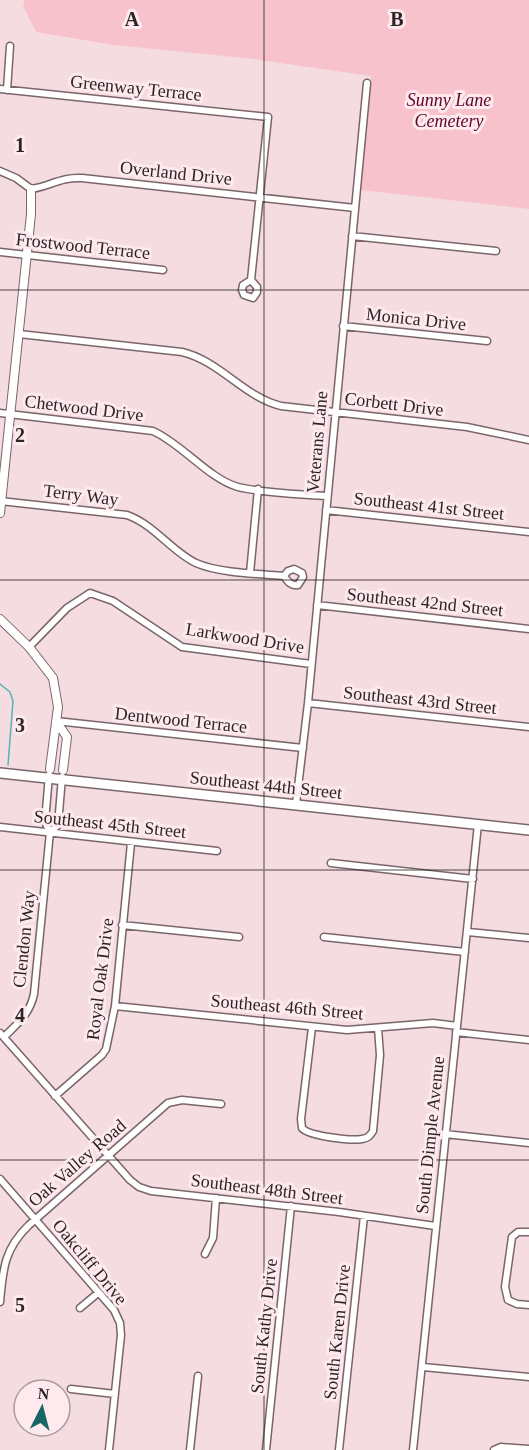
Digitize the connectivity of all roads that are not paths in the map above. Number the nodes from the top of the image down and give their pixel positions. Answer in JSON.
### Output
{"nodes":[{"id":1,"x":10,"y":46,"type":"dead end"},
{"id":2,"x":367,"y":83,"type":"dead end"},
{"id":3,"x":3,"y":89,"type":"edge"},
{"id":4,"x":0,"y":171,"type":"edge"},
{"id":5,"x":31,"y":189,"type":"junction"},
{"id":6,"x":260,"y":197,"type":"junction"},
{"id":7,"x":355,"y":208,"type":"junction"},
{"id":8,"x":352,"y":236,"type":"junction"},
{"id":9,"x":496,"y":251,"type":"dead end"},
{"id":10,"x":0,"y":252,"type":"edge"},
{"id":11,"x":26,"y":255,"type":"junction"},
{"id":12,"x":163,"y":270,"type":"dead end"},
{"id":13,"x":251,"y":280,"type":"dead end"},
{"id":14,"x":343,"y":326,"type":"junction"},
{"id":15,"x":19,"y":334,"type":"junction"},
{"id":16,"x":487,"y":341,"type":"dead end"},
{"id":17,"x":335,"y":412,"type":"junction"},
{"id":18,"x":0,"y":413,"type":"edge"},
{"id":19,"x":11,"y":414,"type":"junction"},
{"id":20,"x":529,"y":440,"type":"edge"},
{"id":21,"x":258,"y":489,"type":"junction"},
{"id":22,"x":326,"y":496,"type":"junction"},
{"id":23,"x":1,"y":501,"type":"edge"},
{"id":24,"x":326,"y":510,"type":"junction"},
{"id":25,"x":0,"y":513,"type":"edge"},
{"id":26,"x":529,"y":532,"type":"edge"},
{"id":27,"x":250,"y":573,"type":"junction"},
{"id":28,"x":284,"y":576,"type":"dead end"},
{"id":29,"x":317,"y":605,"type":"junction"},
{"id":30,"x":0,"y":619,"type":"edge"},
{"id":31,"x":529,"y":629,"type":"edge"},
{"id":32,"x":29,"y":647,"type":"junction"},
{"id":33,"x":311,"y":664,"type":"junction"},
{"id":34,"x":308,"y":703,"type":"junction"},
{"id":35,"x":56,"y":721,"type":"junction"},
{"id":36,"x":529,"y":727,"type":"edge"},
{"id":37,"x":303,"y":748,"type":"junction"},
{"id":38,"x":52,"y":749,"type":"junction"},
{"id":39,"x":65,"y":750,"type":"junction"},
{"id":40,"x":0,"y":773,"type":"edge"},
{"id":41,"x":50,"y":774,"type":"junction"},
{"id":42,"x":63,"y":775,"type":"junction"},
{"id":43,"x":296,"y":804,"type":"junction"},
{"id":44,"x":478,"y":824,"type":"junction"},
{"id":45,"x":0,"y":827,"type":"edge"},
{"id":46,"x":529,"y":830,"type":"edge"},
{"id":47,"x":50,"y":832,"type":"junction"},
{"id":48,"x":131,"y":843,"type":"junction"},
{"id":49,"x":216,"y":851,"type":"dead end"},
{"id":50,"x":331,"y":863,"type":"dead end"},
{"id":51,"x":473,"y":879,"type":"junction"},
{"id":52,"x":122,"y":925,"type":"junction"},
{"id":53,"x":468,"y":932,"type":"junction"},
{"id":54,"x":239,"y":937,"type":"dead end"},
{"id":55,"x":324,"y":937,"type":"dead end"},
{"id":56,"x":529,"y":938,"type":"edge"},
{"id":57,"x":465,"y":952,"type":"junction"},
{"id":58,"x":115,"y":1006,"type":"junction"},
{"id":59,"x":312,"y":1027,"type":"junction"},
{"id":60,"x":378,"y":1028,"type":"junction"},
{"id":61,"x":456,"y":1029,"type":"junction"},
{"id":62,"x":2,"y":1035,"type":"edge"},
{"id":63,"x":529,"y":1040,"type":"edge"},
{"id":64,"x":55,"y":1096,"type":"junction"},
{"id":65,"x":221,"y":1104,"type":"dead end"},
{"id":66,"x":445,"y":1134,"type":"junction"},
{"id":67,"x":529,"y":1143,"type":"edge"},
{"id":68,"x":107,"y":1156,"type":"junction"},
{"id":69,"x":0,"y":1179,"type":"edge"},
{"id":70,"x":216,"y":1198,"type":"junction"},
{"id":71,"x":291,"y":1206,"type":"junction"},
{"id":72,"x":364,"y":1216,"type":"junction"},
{"id":73,"x":35,"y":1219,"type":"junction"},
{"id":74,"x":435,"y":1226,"type":"junction"},
{"id":75,"x":529,"y":1232,"type":"edge"},
{"id":76,"x":205,"y":1254,"type":"dead end"},
{"id":77,"x":98,"y":1293,"type":"junction"},
{"id":78,"x":0,"y":1302,"type":"edge"},
{"id":79,"x":529,"y":1305,"type":"edge"},
{"id":80,"x":80,"y":1308,"type":"dead end"},
{"id":81,"x":423,"y":1367,"type":"junction"},
{"id":82,"x":198,"y":1376,"type":"dead end"},
{"id":83,"x":529,"y":1377,"type":"edge"},
{"id":84,"x":72,"y":1389,"type":"edge"},
{"id":85,"x":115,"y":1394,"type":"junction"},
{"id":86,"x":529,"y":1449,"type":"edge"},
{"id":87,"x":109,"y":1450,"type":"edge"},
{"id":88,"x":190,"y":1450,"type":"edge"},
{"id":89,"x":266,"y":1450,"type":"edge"},
{"id":90,"x":339,"y":1450,"type":"edge"},
{"id":91,"x":413,"y":1450,"type":"edge"},
{"id":92,"x":494,"y":1450,"type":"edge"}],
"edges":[{"from":1,"to":3,"type":"street"},
{"from":2,"to":7,"type":"street","name":"Veterans Lane"},
{"from":3,"to":6,"type":"street","name":"Greenway Terrace"},
{"from":4,"to":5,"type":"street"},
{"from":5,"to":6,"type":"street","name":"Overland Drive"},
{"from":5,"to":11,"type":"street"},
{"from":6,"to":7,"type":"street","name":"Overland Drive"},
{"from":6,"to":13,"type":"street"},
{"from":7,"to":8,"type":"street","name":"Veterans Lane"},
{"from":8,"to":9,"type":"street"},
{"from":8,"to":14,"type":"street","name":"Veterans Lane"},
{"from":10,"to":11,"type":"street","name":"Frostwood Terrace"},
{"from":11,"to":12,"type":"street","name":"Frostwood Terrace"},
{"from":11,"to":15,"type":"street"},
{"from":14,"to":16,"type":"street","name":"Monica Drive"},
{"from":14,"to":17,"type":"street","name":"Veterans Lane"},
{"from":15,"to":17,"type":"street","name":"Corbett Drive"},
{"from":15,"to":19,"type":"street"},
{"from":17,"to":20,"type":"street","name":"Corbett Drive"},
{"from":17,"to":22,"type":"street","name":"Veterans Lane"},
{"from":18,"to":19,"type":"street","name":"Chetwood Drive"},
{"from":19,"to":21,"type":"street","name":"Chetwood Drive"},
{"from":19,"to":23,"type":"street"},
{"from":21,"to":22,"type":"street","name":"Chetwood Drive"},
{"from":21,"to":27,"type":"street"},
{"from":22,"to":24,"type":"street","name":"Veterans Lane"},
{"from":23,"to":25,"type":"street"},
{"from":23,"to":27,"type":"street","name":"Terry Way"},
{"from":24,"to":26,"type":"street","name":"Southeast 41st Street"},
{"from":24,"to":29,"type":"street","name":"Veterans Lane"},
{"from":27,"to":28,"type":"street","name":"Terry Way"},
{"from":29,"to":31,"type":"street","name":"Southeast 42nd Street"},
{"from":29,"to":33,"type":"street","name":"Veterans Lane"},
{"from":30,"to":32,"type":"street","name":"Clendon Way"},
{"from":32,"to":33,"type":"street","name":"Larkwood Drive"},
{"from":32,"to":35,"type":"street","name":"Clendon Way"},
{"from":33,"to":34,"type":"street","name":"Veterans Lane"},
{"from":34,"to":36,"type":"street","name":"Southeast 43rd Street"},
{"from":34,"to":37,"type":"street","name":"Veterans Lane"},
{"from":35,"to":37,"type":"street","name":"Dentwood Terrace"},
{"from":35,"to":38,"type":"street","name":"Clendon Way"},
{"from":35,"to":39,"type":"street","name":"Clendon Way"},
{"from":37,"to":43,"type":"street","name":"Veterans Lane"},
{"from":38,"to":39,"type":"street"},
{"from":38,"to":41,"type":"street","name":"Clendon Way"},
{"from":39,"to":42,"type":"street","name":"Clendon Way"},
{"from":40,"to":41,"type":"main road","name":"Southeast 44th Street"},
{"from":41,"to":42,"type":"main road","name":"Southeast 44th Street"},
{"from":41,"to":47,"type":"street","name":"Clendon Way"},
{"from":42,"to":43,"type":"main road","name":"Southeast 44th Street"},
{"from":42,"to":47,"type":"street","name":"Clendon Way"},
{"from":43,"to":44,"type":"main road","name":"Southeast 44th Street"},
{"from":44,"to":46,"type":"main road","name":"Southeast 44th Street"},
{"from":44,"to":51,"type":"street","name":"South Dimple Avenue"},
{"from":45,"to":47,"type":"street","name":"Southeast 45th Street"},
{"from":47,"to":48,"type":"street","name":"Southeast 45th Street"},
{"from":47,"to":62,"type":"street","name":"Clendon Way"},
{"from":48,"to":49,"type":"street","name":"Southeast 45th Street"},
{"from":48,"to":52,"type":"street","name":"Royal Oak Drive"},
{"from":50,"to":51,"type":"street"},
{"from":51,"to":53,"type":"street","name":"South Dimple Avenue"},
{"from":52,"to":54,"type":"street"},
{"from":52,"to":58,"type":"street","name":"Royal Oak Drive"},
{"from":53,"to":56,"type":"street"},
{"from":53,"to":57,"type":"street","name":"South Dimple Avenue"},
{"from":55,"to":57,"type":"street"},
{"from":57,"to":61,"type":"street","name":"South Dimple Avenue"},
{"from":58,"to":59,"type":"street","name":"Southeast 46th Street"},
{"from":58,"to":64,"type":"street","name":"Royal Oak Drive"},
{"from":59,"to":60,"type":"street","name":"Southeast 46th Street"},
{"from":59,"to":60,"type":"street"},
{"from":60,"to":61,"type":"street","name":"Southeast 46th Street"},
{"from":61,"to":63,"type":"street","name":"Southeast 46th Street"},
{"from":61,"to":66,"type":"street","name":"South Dimple Avenue"},
{"from":62,"to":64,"type":"street","name":"Southeast 48th Street"},
{"from":64,"to":68,"type":"street","name":"Southeast 48th Street"},
{"from":65,"to":68,"type":"street","name":"Oak Valley Road"},
{"from":66,"to":67,"type":"street"},
{"from":66,"to":74,"type":"street","name":"South Dimple Avenue"},
{"from":68,"to":70,"type":"street","name":"Southeast 48th Street"},
{"from":68,"to":73,"type":"street","name":"Oak Valley Road"},
{"from":69,"to":73,"type":"street","name":"Oakcliff Drive"},
{"from":70,"to":71,"type":"street","name":"Southeast 48th Street"},
{"from":70,"to":76,"type":"street"},
{"from":71,"to":72,"type":"street","name":"Southeast 48th Street"},
{"from":71,"to":89,"type":"street","name":"South Kathy Drive"},
{"from":72,"to":74,"type":"street","name":"Southeast 48th Street"},
{"from":72,"to":90,"type":"street","name":"South Karen Drive"},
{"from":73,"to":77,"type":"street","name":"Oakcliff Drive"},
{"from":73,"to":78,"type":"street","name":"Oak Valley Road"},
{"from":74,"to":81,"type":"street","name":"South Dimple Avenue"},
{"from":75,"to":79,"type":"street"},
{"from":77,"to":80,"type":"street"},
{"from":77,"to":85,"type":"street","name":"Oakcliff Drive"},
{"from":81,"to":83,"type":"street"},
{"from":81,"to":91,"type":"street","name":"South Dimple Avenue"},
{"from":82,"to":88,"type":"street"},
{"from":84,"to":85,"type":"street"},
{"from":85,"to":87,"type":"street","name":"Oakcliff Drive"},
{"from":86,"to":92,"type":"street"}]}
